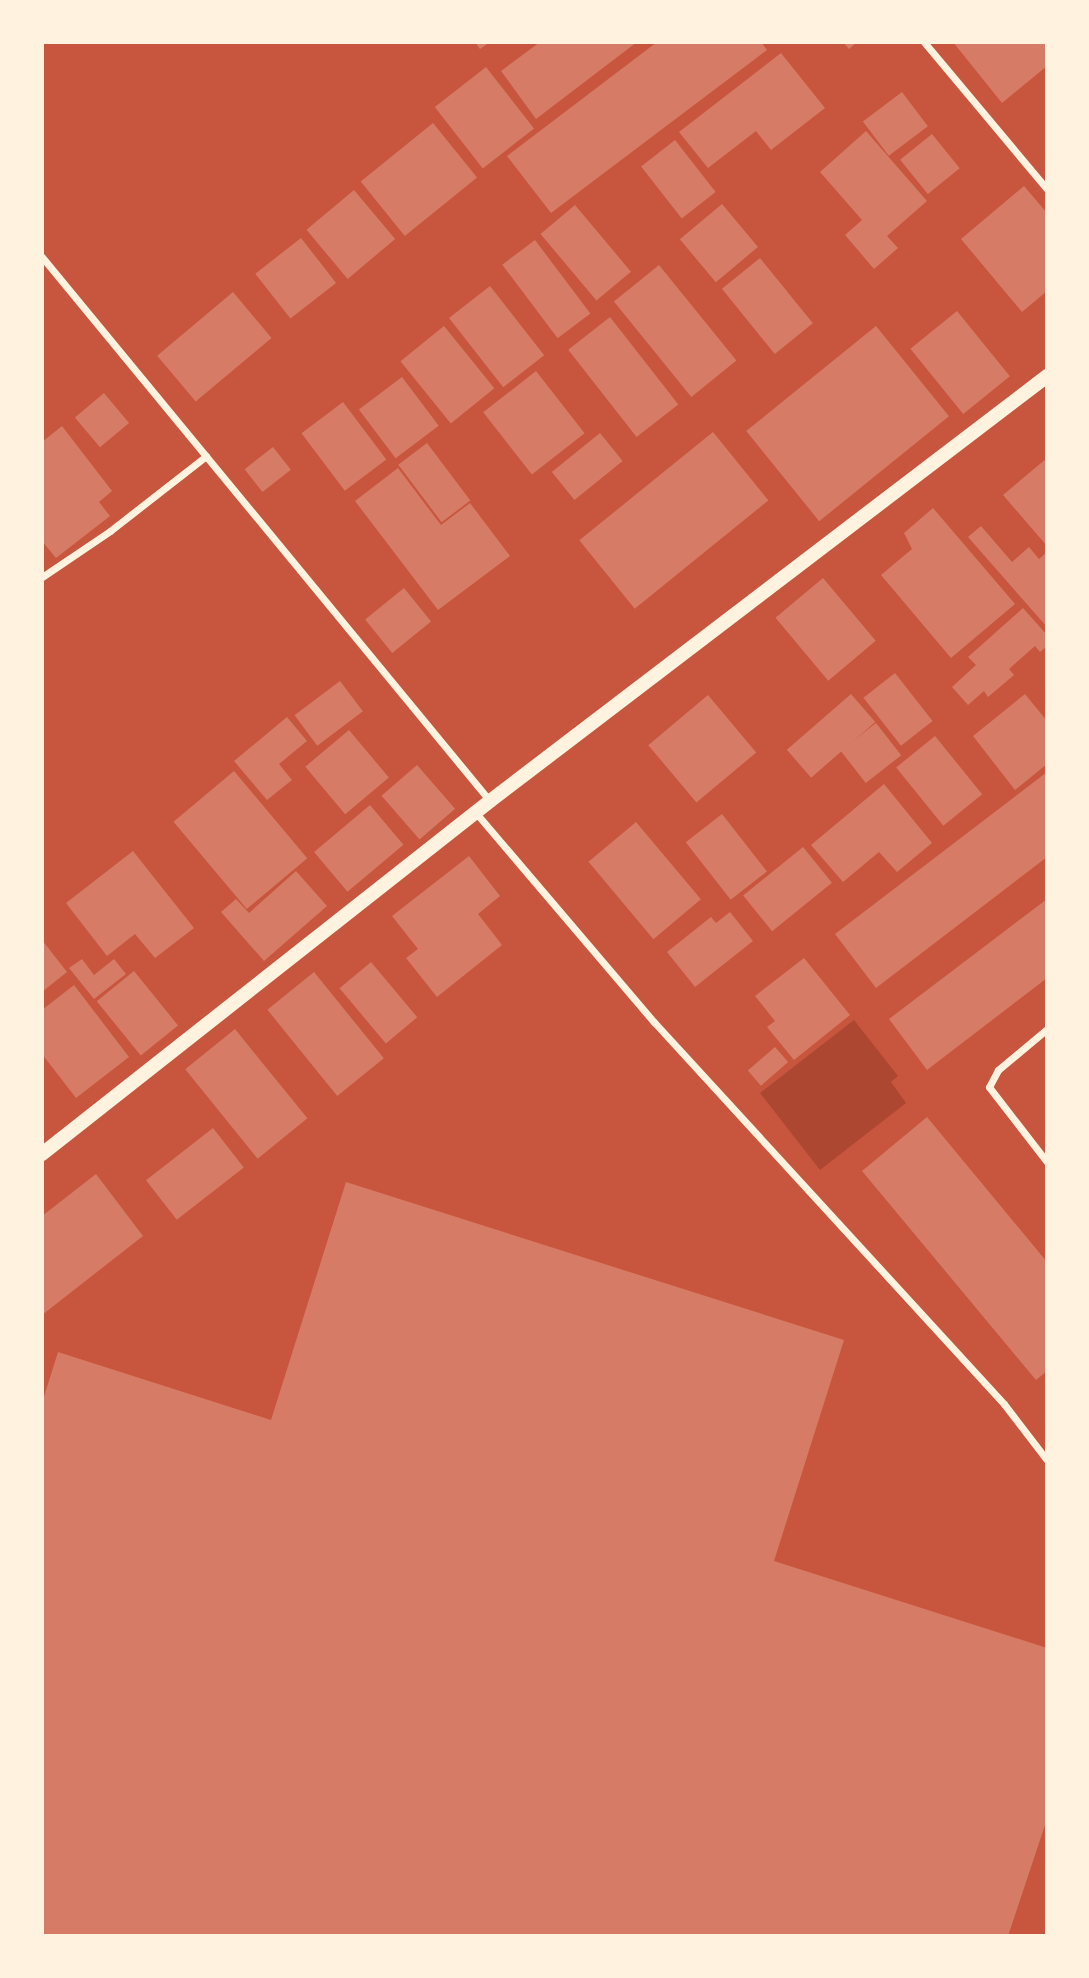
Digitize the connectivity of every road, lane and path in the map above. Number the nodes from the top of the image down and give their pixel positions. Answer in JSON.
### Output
{"nodes":[{"id":1,"x":924,"y":42,"type":"edge"},
{"id":2,"x":1047,"y":189,"type":"edge"},
{"id":3,"x":42,"y":257,"type":"edge"},
{"id":4,"x":1047,"y":376,"type":"edge"},
{"id":5,"x":206,"y":456,"type":"junction"},
{"id":6,"x":42,"y":577,"type":"edge"},
{"id":7,"x":491,"y":801,"type":"junction"},
{"id":8,"x":476,"y":813,"type":"junction"},
{"id":9,"x":1047,"y":1030,"type":"edge"},
{"id":10,"x":42,"y":1154,"type":"edge"},
{"id":11,"x":1047,"y":1162,"type":"edge"},
{"id":12,"x":1047,"y":1460,"type":"edge"}],
"edges":[{"from":1,"to":2,"type":"street"},
{"from":3,"to":5,"type":"street"},
{"from":4,"to":7,"type":"main road"},
{"from":5,"to":6,"type":"street"},
{"from":5,"to":7,"type":"street"},
{"from":7,"to":8,"type":"main road"},
{"from":8,"to":10,"type":"main road"},
{"from":8,"to":12,"type":"street"},
{"from":9,"to":11,"type":"street"}]}
